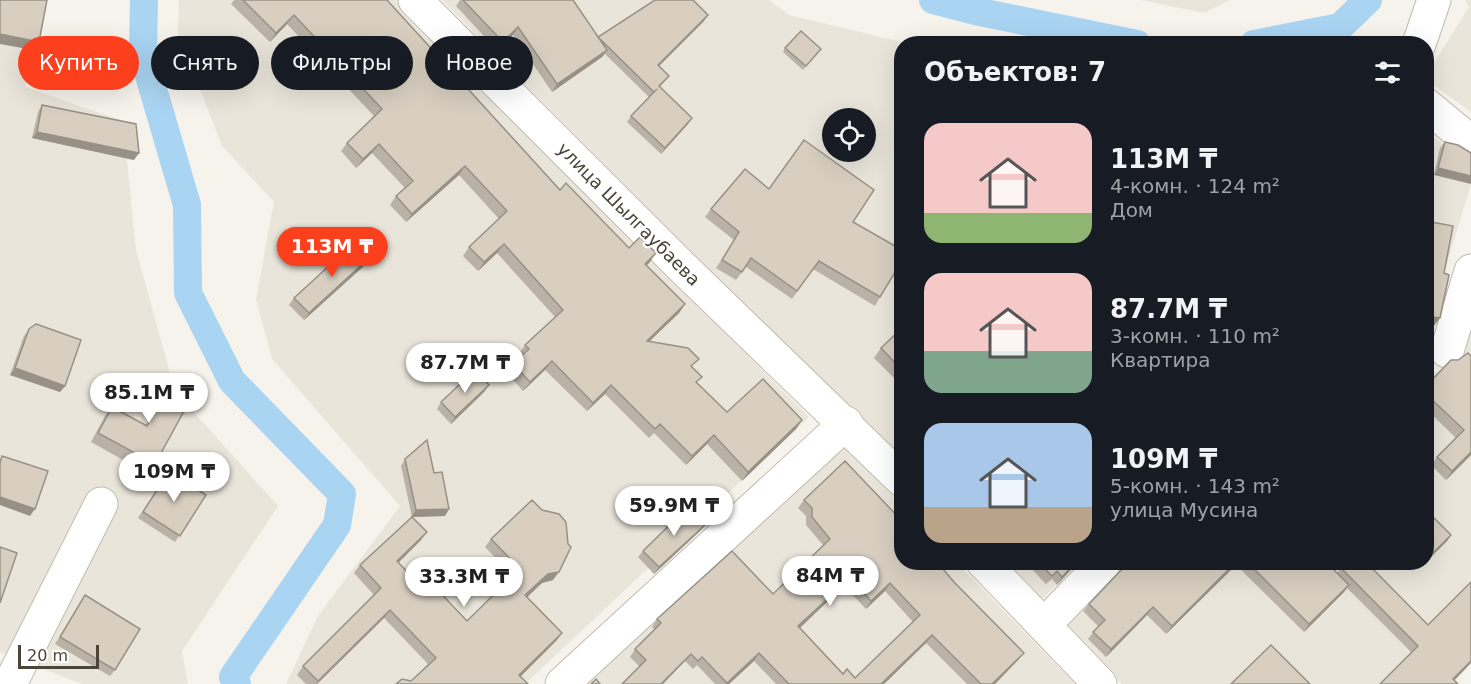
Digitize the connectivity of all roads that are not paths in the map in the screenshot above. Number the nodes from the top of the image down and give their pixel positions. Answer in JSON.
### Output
{"nodes":[{"id":1,"x":416,"y":0,"type":"edge"},
{"id":2,"x":1434,"y":0,"type":"edge"},
{"id":3,"x":1422,"y":36,"type":"edge"},
{"id":4,"x":1434,"y":112,"type":"edge"},
{"id":5,"x":1471,"y":142,"type":"edge"},
{"id":6,"x":1471,"y":271,"type":"edge"},
{"id":7,"x":1448,"y":352,"type":"edge"},
{"id":8,"x":846,"y":423,"type":"junction"},
{"id":9,"x":894,"y":472,"type":"edge"},
{"id":10,"x":101,"y":504,"type":"dead end"},
{"id":11,"x":991,"y":570,"type":"edge"},
{"id":12,"x":1097,"y":570,"type":"edge"},
{"id":13,"x":1044,"y":625,"type":"junction"},
{"id":14,"x":10,"y":684,"type":"edge"},
{"id":15,"x":562,"y":684,"type":"edge"},
{"id":16,"x":1100,"y":684,"type":"edge"}],
"edges":[{"from":1,"to":8,"type":"street","name":"улица Шылгаубаева"},
{"from":2,"to":3,"type":"street"},
{"from":4,"to":5,"type":"street"},
{"from":6,"to":7,"type":"street"},
{"from":8,"to":9,"type":"street","name":"улица Шылгаубаева"},
{"from":8,"to":15,"type":"street"},
{"from":10,"to":14,"type":"street"},
{"from":11,"to":13,"type":"street"},
{"from":12,"to":13,"type":"street"},
{"from":13,"to":16,"type":"street"}]}
